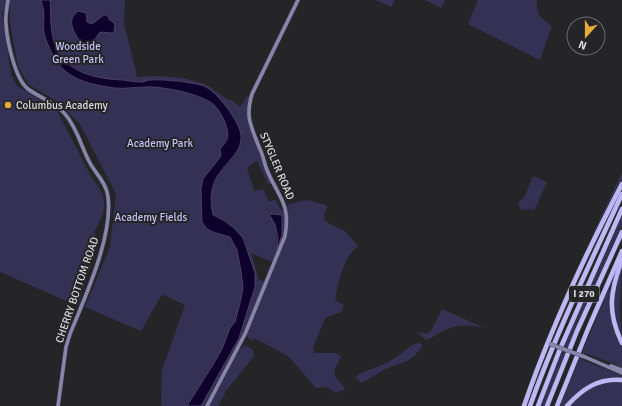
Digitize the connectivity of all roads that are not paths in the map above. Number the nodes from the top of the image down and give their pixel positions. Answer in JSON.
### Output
{"nodes":[{"id":1,"x":8,"y":0,"type":"edge"},
{"id":2,"x":298,"y":0,"type":"edge"},
{"id":3,"x":622,"y":184,"type":"edge"},
{"id":4,"x":622,"y":194,"type":"edge"},
{"id":5,"x":622,"y":209,"type":"edge"},
{"id":6,"x":622,"y":232,"type":"edge"},
{"id":7,"x":622,"y":251,"type":"edge"},
{"id":8,"x":622,"y":260,"type":"edge"},
{"id":9,"x":549,"y":344,"type":"junction"},
{"id":10,"x":622,"y":344,"type":"edge"},
{"id":11,"x":586,"y":357,"type":"junction"},
{"id":12,"x":622,"y":370,"type":"edge"},
{"id":13,"x":622,"y":373,"type":"edge"},
{"id":14,"x":622,"y":380,"type":"edge"},
{"id":15,"x":58,"y":406,"type":"edge"},
{"id":16,"x":207,"y":406,"type":"edge"},
{"id":17,"x":524,"y":406,"type":"edge"},
{"id":18,"x":530,"y":406,"type":"edge"},
{"id":19,"x":538,"y":406,"type":"edge"},
{"id":20,"x":548,"y":406,"type":"edge"},
{"id":21,"x":557,"y":406,"type":"edge"},
{"id":22,"x":567,"y":406,"type":"edge"}],
"edges":[{"from":1,"to":15,"type":"main road","name":"CHERRY BOTTOM ROAD"},
{"from":2,"to":16,"type":"main road","name":"STYGLER ROAD"},
{"from":3,"to":9,"type":"highway"},
{"from":4,"to":18,"type":"highway"},
{"from":5,"to":19,"type":"highway","number":"I 270"},
{"from":6,"to":20,"type":"highway","number":"I 270"},
{"from":7,"to":21,"type":"highway"},
{"from":8,"to":10,"type":"highway"},
{"from":9,"to":11,"type":"main road","bridge":true},
{"from":9,"to":17,"type":"highway"},
{"from":11,"to":12,"type":"main road"},
{"from":11,"to":13,"type":"main road"},
{"from":14,"to":22,"type":"highway"}]}
